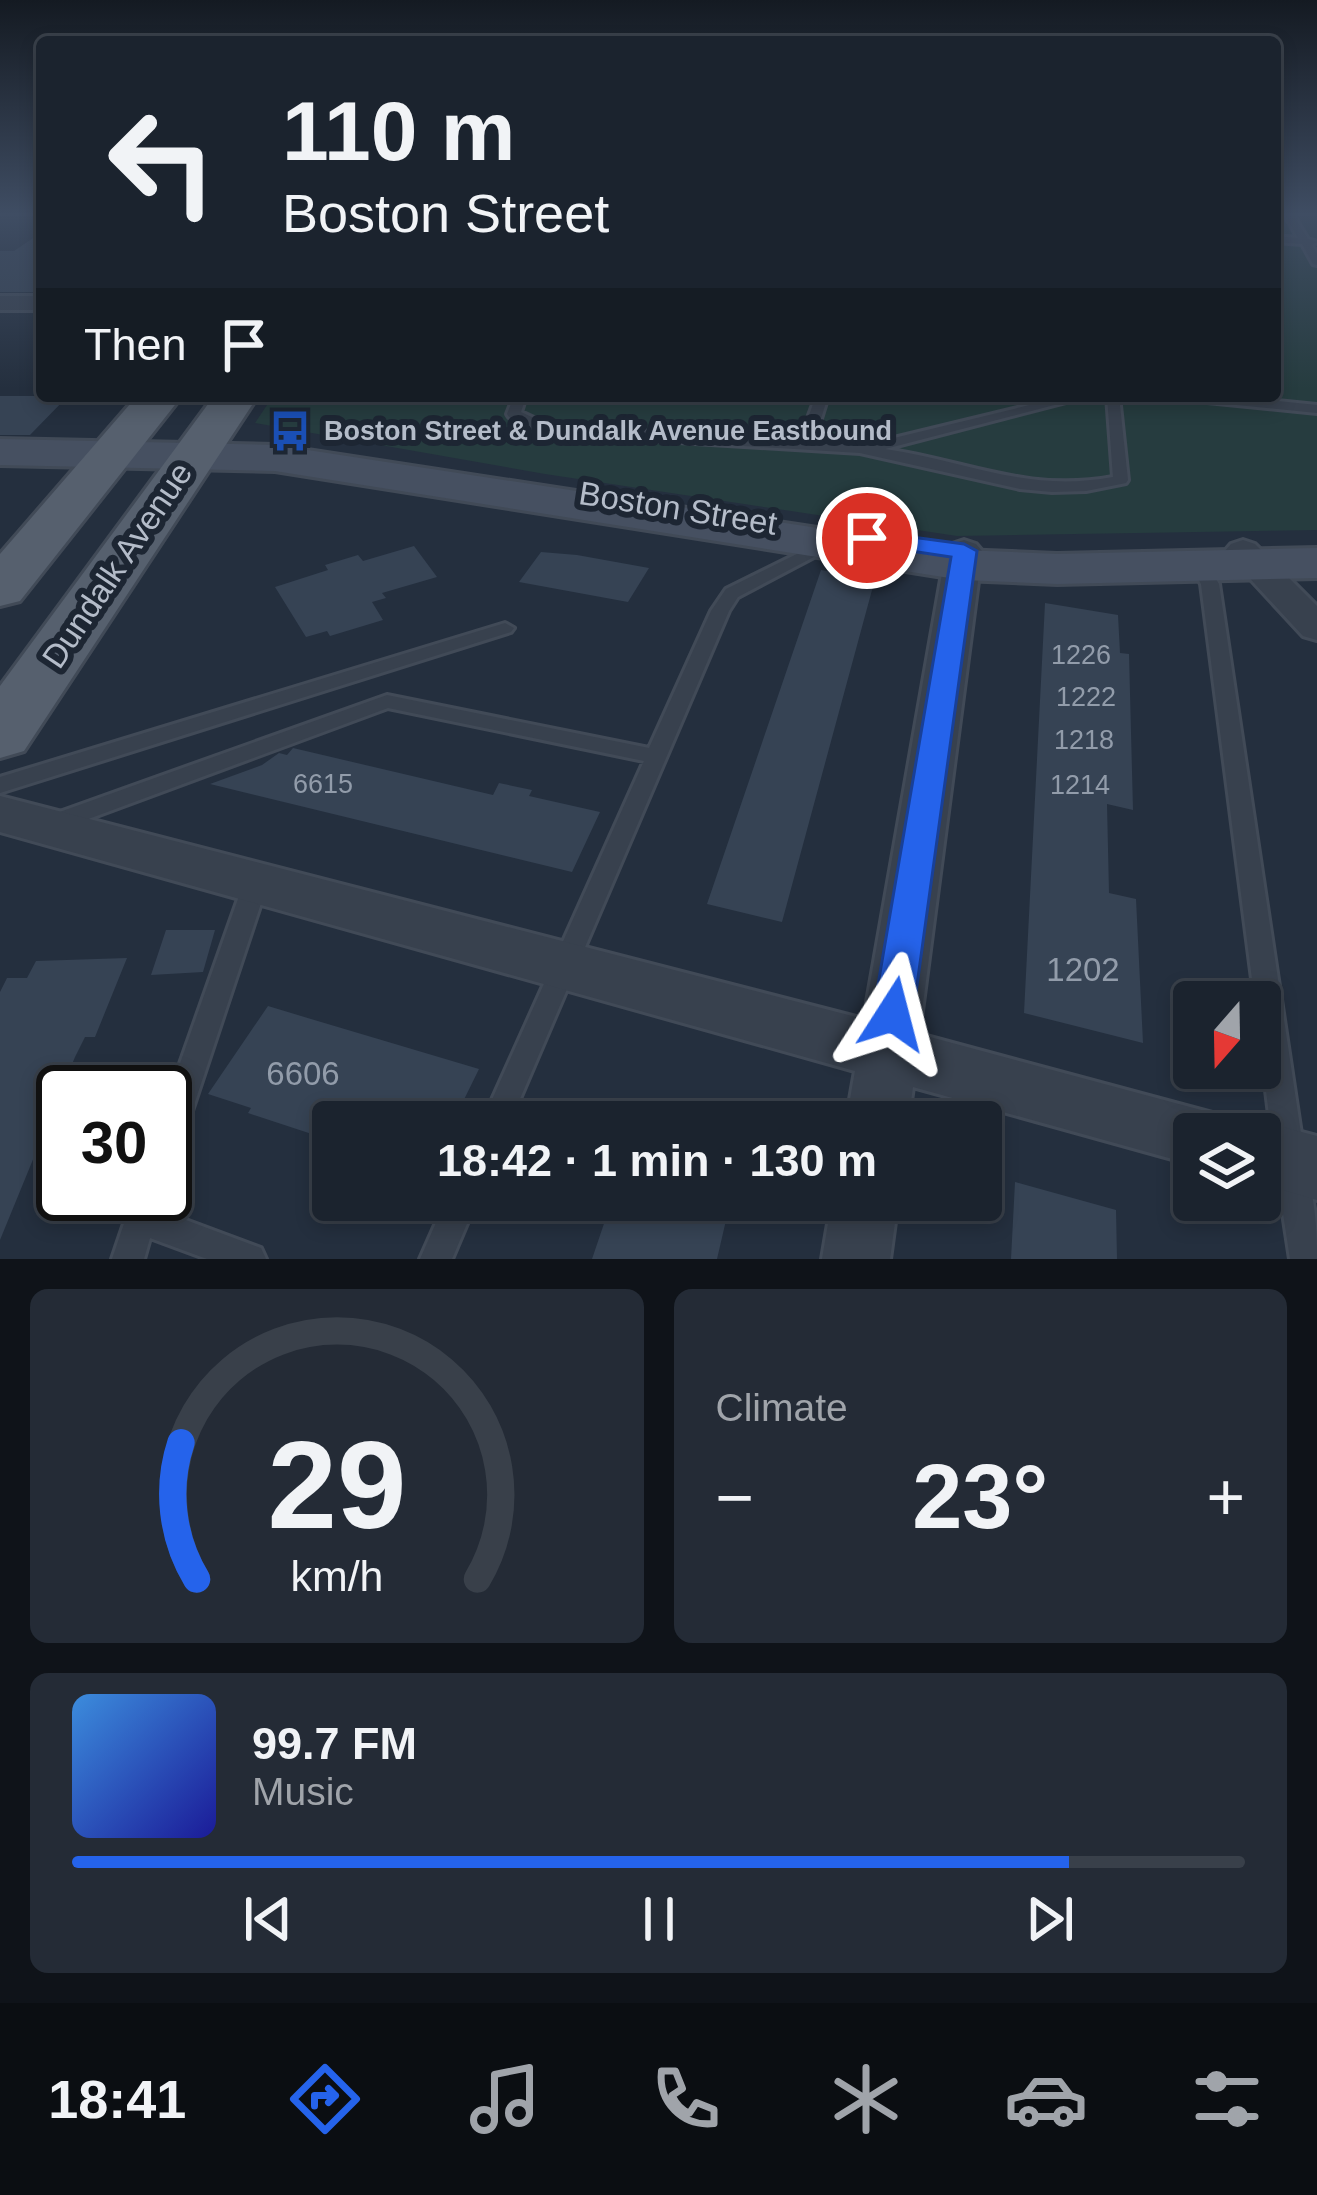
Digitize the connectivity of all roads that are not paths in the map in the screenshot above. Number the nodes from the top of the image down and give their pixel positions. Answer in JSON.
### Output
{"nodes":[{"id":1,"x":0,"y":303,"type":"edge"},
{"id":2,"x":36,"y":303,"type":"edge"},
{"id":3,"x":155,"y":402,"type":"edge"},
{"id":4,"x":232,"y":402,"type":"edge"},
{"id":5,"x":518,"y":402,"type":"edge"},
{"id":6,"x":820,"y":402,"type":"edge"},
{"id":7,"x":1058,"y":402,"type":"edge"},
{"id":8,"x":1114,"y":402,"type":"edge"},
{"id":9,"x":1247,"y":402,"type":"edge"},
{"id":10,"x":1317,"y":409,"type":"edge"},
{"id":11,"x":200,"y":445,"type":"junction"},
{"id":12,"x":805,"y":446,"type":"junction"},
{"id":13,"x":865,"y":449,"type":"junction"},
{"id":14,"x":0,"y":452,"type":"edge"},
{"id":15,"x":114,"y":452,"type":"junction"},
{"id":16,"x":823,"y":546,"type":"junction"},
{"id":17,"x":1317,"y":549,"type":"edge"},
{"id":18,"x":963,"y":558,"type":"junction"},
{"id":19,"x":1232,"y":561,"type":"junction"},
{"id":20,"x":1317,"y":563,"type":"edge"},
{"id":21,"x":0,"y":590,"type":"edge"},
{"id":22,"x":505,"y":628,"type":"dead end"},
{"id":23,"x":1317,"y":628,"type":"edge"},
{"id":24,"x":0,"y":735,"type":"edge"},
{"id":25,"x":657,"y":757,"type":"junction"},
{"id":26,"x":0,"y":785,"type":"edge"},
{"id":27,"x":23,"y":820,"type":"edge"},
{"id":28,"x":256,"y":882,"type":"junction"},
{"id":29,"x":564,"y":966,"type":"junction"},
{"id":30,"x":887,"y":1052,"type":"junction"},
{"id":31,"x":192,"y":1068,"type":"edge"},
{"id":32,"x":505,"y":1101,"type":"edge"},
{"id":33,"x":880,"y":1101,"type":"edge"},
{"id":34,"x":1173,"y":1129,"type":"edge"},
{"id":35,"x":1289,"y":1160,"type":"edge"},
{"id":36,"x":140,"y":1221,"type":"edge"},
{"id":37,"x":173,"y":1221,"type":"edge"},
{"id":38,"x":453,"y":1221,"type":"edge"},
{"id":39,"x":862,"y":1221,"type":"edge"},
{"id":40,"x":128,"y":1259,"type":"edge"},
{"id":41,"x":250,"y":1259,"type":"edge"},
{"id":42,"x":436,"y":1259,"type":"edge"},
{"id":43,"x":856,"y":1259,"type":"edge"},
{"id":44,"x":1306,"y":1259,"type":"edge"}],
"edges":[{"from":1,"to":2,"type":"street"},
{"from":3,"to":15,"type":"main road","name":"Dundalk Avenue"},
{"from":4,"to":11,"type":"main road","name":"Dundalk Avenue"},
{"from":5,"to":12,"type":"lane"},
{"from":6,"to":12,"type":"lane"},
{"from":7,"to":13,"type":"lane"},
{"from":8,"to":13,"type":"lane"},
{"from":9,"to":10,"type":"lane"},
{"from":11,"to":15,"type":"main road"},
{"from":11,"to":16,"type":"main road","name":"Boston Street"},
{"from":11,"to":18,"type":"main road","name":"Boston Street"},
{"from":11,"to":24,"type":"main road","name":"Dundalk Avenue"},
{"from":12,"to":13,"type":"lane"},
{"from":14,"to":15,"type":"main road"},
{"from":15,"to":21,"type":"main road","name":"Dundalk Avenue"},
{"from":16,"to":18,"type":"main road","name":"Boston Street"},
{"from":16,"to":25,"type":"lane"},
{"from":17,"to":19,"type":"main road","name":"Boston Street"},
{"from":18,"to":19,"type":"main road","name":"Boston Street"},
{"from":18,"to":30,"type":"street"},
{"from":19,"to":20,"type":"main road","name":"Boston Street"},
{"from":19,"to":23,"type":"street"},
{"from":19,"to":35,"type":"lane"},
{"from":22,"to":26,"type":"lane"},
{"from":25,"to":27,"type":"lane"},
{"from":25,"to":29,"type":"lane"},
{"from":27,"to":28,"type":"street"},
{"from":28,"to":29,"type":"street"},
{"from":28,"to":31,"type":"lane"},
{"from":29,"to":30,"type":"street"},
{"from":29,"to":32,"type":"lane"},
{"from":30,"to":33,"type":"street"},
{"from":30,"to":34,"type":"street"},
{"from":35,"to":44,"type":"lane"},
{"from":36,"to":40,"type":"lane"},
{"from":37,"to":41,"type":"lane"},
{"from":38,"to":42,"type":"lane"},
{"from":39,"to":43,"type":"street"}]}
